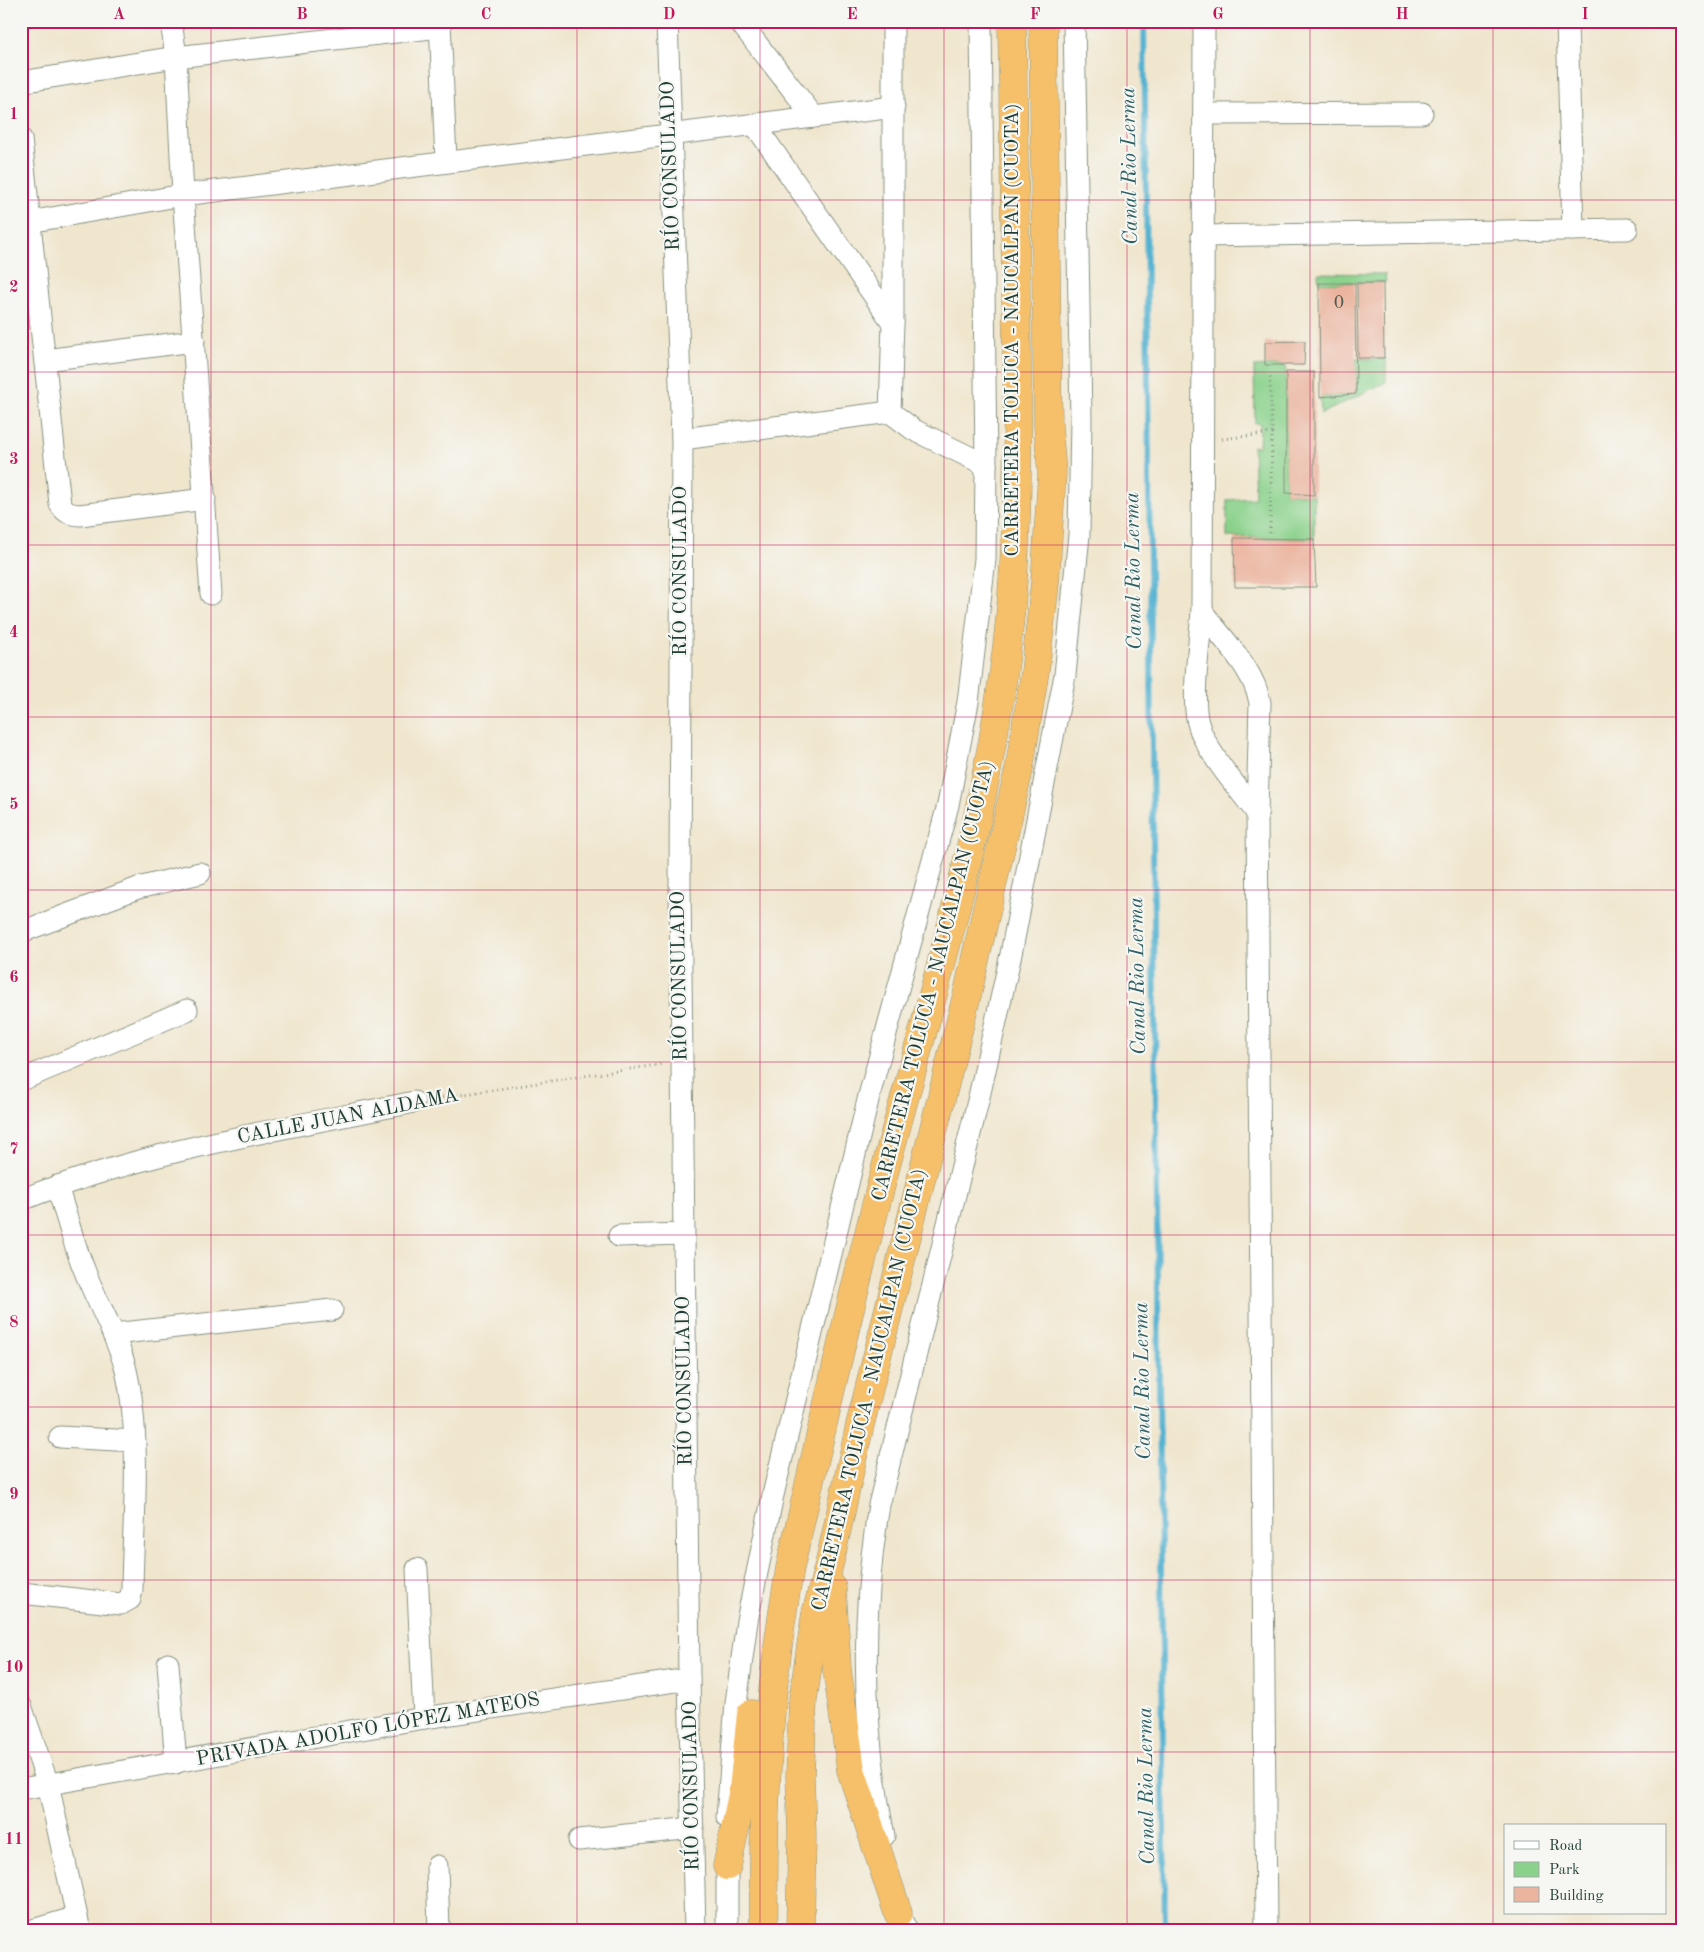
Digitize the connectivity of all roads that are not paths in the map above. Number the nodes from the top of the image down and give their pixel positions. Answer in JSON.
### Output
{"nodes":[{"id":1,"x":171,"y":21,"type":"edge"},
{"id":2,"x":667,"y":21,"type":"edge"},
{"id":3,"x":739,"y":21,"type":"edge"},
{"id":4,"x":893,"y":21,"type":"edge"},
{"id":5,"x":981,"y":21,"type":"edge"},
{"id":6,"x":1012,"y":21,"type":"edge"},
{"id":7,"x":1043,"y":21,"type":"edge"},
{"id":8,"x":1074,"y":21,"type":"edge"},
{"id":9,"x":1204,"y":21,"type":"edge"},
{"id":10,"x":1567,"y":21,"type":"edge"},
{"id":11,"x":440,"y":24,"type":"edge"},
{"id":12,"x":176,"y":57,"type":"junction"},
{"id":13,"x":21,"y":82,"type":"edge"},
{"id":14,"x":894,"y":106,"type":"junction"},
{"id":15,"x":1422,"y":113,"type":"dead end"},
{"id":16,"x":1204,"y":114,"type":"junction"},
{"id":17,"x":814,"y":117,"type":"junction"},
{"id":18,"x":755,"y":125,"type":"junction"},
{"id":19,"x":669,"y":136,"type":"junction"},
{"id":20,"x":21,"y":139,"type":"edge"},
{"id":21,"x":446,"y":161,"type":"junction"},
{"id":22,"x":183,"y":195,"type":"junction"},
{"id":23,"x":30,"y":222,"type":"junction"},
{"id":24,"x":1627,"y":229,"type":"dead end"},
{"id":25,"x":1573,"y":230,"type":"junction"},
{"id":26,"x":1202,"y":236,"type":"junction"},
{"id":27,"x":894,"y":323,"type":"junction"},
{"id":28,"x":194,"y":341,"type":"junction"},
{"id":29,"x":45,"y":360,"type":"junction"},
{"id":30,"x":890,"y":412,"type":"junction"},
{"id":31,"x":682,"y":439,"type":"junction"},
{"id":32,"x":986,"y":465,"type":"junction"},
{"id":33,"x":205,"y":499,"type":"junction"},
{"id":34,"x":211,"y":594,"type":"dead end"},
{"id":35,"x":1202,"y":611,"type":"junction"},
{"id":36,"x":1257,"y":813,"type":"junction"},
{"id":37,"x":200,"y":873,"type":"dead end"},
{"id":38,"x":21,"y":932,"type":"edge"},
{"id":39,"x":187,"y":1010,"type":"dead end"},
{"id":40,"x":21,"y":1080,"type":"edge"},
{"id":41,"x":414,"y":1102,"type":"road end"},
{"id":42,"x":57,"y":1186,"type":"junction"},
{"id":43,"x":21,"y":1200,"type":"edge"},
{"id":44,"x":684,"y":1234,"type":"junction"},
{"id":45,"x":619,"y":1236,"type":"dead end"},
{"id":46,"x":332,"y":1310,"type":"dead end"},
{"id":47,"x":113,"y":1334,"type":"junction"},
{"id":48,"x":60,"y":1437,"type":"dead end"},
{"id":49,"x":135,"y":1442,"type":"junction"},
{"id":50,"x":803,"y":1511,"type":"junction"},
{"id":51,"x":830,"y":1561,"type":"junction"},
{"id":52,"x":416,"y":1569,"type":"dead end"},
{"id":53,"x":21,"y":1593,"type":"edge"},
{"id":54,"x":168,"y":1664,"type":"dead end"},
{"id":55,"x":689,"y":1679,"type":"junction"},
{"id":56,"x":21,"y":1706,"type":"edge"},
{"id":57,"x":424,"y":1718,"type":"junction"},
{"id":58,"x":24,"y":1726,"type":"edge"},
{"id":59,"x":176,"y":1763,"type":"junction"},
{"id":60,"x":48,"y":1784,"type":"junction"},
{"id":61,"x":21,"y":1788,"type":"edge"},
{"id":62,"x":693,"y":1828,"type":"junction"},
{"id":63,"x":579,"y":1840,"type":"dead end"},
{"id":64,"x":436,"y":1866,"type":"dead end"},
{"id":65,"x":727,"y":1866,"type":"junction"},
{"id":66,"x":903,"y":1922,"type":"edge"},
{"id":67,"x":78,"y":1924,"type":"edge"},
{"id":68,"x":29,"y":1931,"type":"edge"},
{"id":69,"x":439,"y":1931,"type":"edge"},
{"id":70,"x":695,"y":1931,"type":"edge"},
{"id":71,"x":727,"y":1931,"type":"edge"},
{"id":72,"x":764,"y":1931,"type":"edge"},
{"id":73,"x":800,"y":1931,"type":"edge"},
{"id":74,"x":1266,"y":1931,"type":"edge"}],
"edges":[{"from":1,"to":12,"type":"street"},
{"from":2,"to":19,"type":"street","name":"RÍO CONSULADO"},
{"from":3,"to":17,"type":"street"},
{"from":4,"to":14,"type":"street"},
{"from":5,"to":32,"type":"street"},
{"from":6,"to":50,"type":"highway","name":"CARRETERA TOLUCA - NAUCALPAN (CUOTA)"},
{"from":7,"to":51,"type":"highway","name":"CARRETERA TOLUCA - NAUCALPAN (CUOTA)"},
{"from":8,"to":66,"type":"street"},
{"from":9,"to":16,"type":"street"},
{"from":10,"to":25,"type":"street"},
{"from":11,"to":12,"type":"street"},
{"from":11,"to":21,"type":"street"},
{"from":12,"to":13,"type":"street"},
{"from":12,"to":22,"type":"street"},
{"from":14,"to":17,"type":"street"},
{"from":14,"to":27,"type":"street"},
{"from":15,"to":16,"type":"street"},
{"from":16,"to":26,"type":"street"},
{"from":17,"to":18,"type":"street"},
{"from":18,"to":19,"type":"street"},
{"from":18,"to":27,"type":"street"},
{"from":19,"to":21,"type":"street"},
{"from":19,"to":31,"type":"street","name":"RÍO CONSULADO"},
{"from":20,"to":23,"type":"street"},
{"from":21,"to":22,"type":"street"},
{"from":22,"to":23,"type":"street"},
{"from":22,"to":28,"type":"street"},
{"from":23,"to":29,"type":"street"},
{"from":24,"to":25,"type":"street"},
{"from":25,"to":26,"type":"street"},
{"from":26,"to":35,"type":"street"},
{"from":27,"to":30,"type":"street"},
{"from":28,"to":29,"type":"street"},
{"from":28,"to":33,"type":"street"},
{"from":29,"to":33,"type":"street"},
{"from":30,"to":31,"type":"street"},
{"from":30,"to":32,"type":"street"},
{"from":31,"to":44,"type":"street","name":"RÍO CONSULADO"},
{"from":32,"to":65,"type":"street"},
{"from":33,"to":34,"type":"street"},
{"from":35,"to":36,"type":"street"},
{"from":35,"to":36,"type":"street"},
{"from":36,"to":74,"type":"street"},
{"from":37,"to":38,"type":"street"},
{"from":39,"to":40,"type":"street"},
{"from":41,"to":42,"type":"street","name":"CALLE JUAN ALDAMA"},
{"from":42,"to":43,"type":"street","name":"CALLE JUAN ALDAMA"},
{"from":42,"to":47,"type":"street"},
{"from":44,"to":45,"type":"street"},
{"from":44,"to":55,"type":"street","name":"RÍO CONSULADO"},
{"from":46,"to":47,"type":"street"},
{"from":47,"to":49,"type":"street"},
{"from":48,"to":49,"type":"street"},
{"from":49,"to":53,"type":"street"},
{"from":50,"to":65,"type":"highway"},
{"from":50,"to":72,"type":"highway","name":"CARRETERA TOLUCA - NAUCALPAN (CUOTA)"},
{"from":51,"to":66,"type":"highway"},
{"from":51,"to":73,"type":"highway","name":"CARRETERA TOLUCA - NAUCALPAN (CUOTA)"},
{"from":52,"to":57,"type":"street"},
{"from":54,"to":59,"type":"street"},
{"from":55,"to":57,"type":"street","name":"PRIVADA ADOLFO LÓPEZ MATEOS"},
{"from":55,"to":62,"type":"street","name":"RÍO CONSULADO"},
{"from":56,"to":58,"type":"street"},
{"from":57,"to":59,"type":"street","name":"PRIVADA ADOLFO LÓPEZ MATEOS"},
{"from":58,"to":60,"type":"street"},
{"from":59,"to":60,"type":"street","name":"PRIVADA ADOLFO LÓPEZ MATEOS"},
{"from":60,"to":61,"type":"street","name":"PRIVADA ADOLFO LÓPEZ MATEOS"},
{"from":60,"to":67,"type":"street"},
{"from":62,"to":63,"type":"street"},
{"from":62,"to":70,"type":"street","name":"RÍO CONSULADO"},
{"from":64,"to":69,"type":"street"},
{"from":65,"to":71,"type":"street"},
{"from":67,"to":68,"type":"street"}]}
